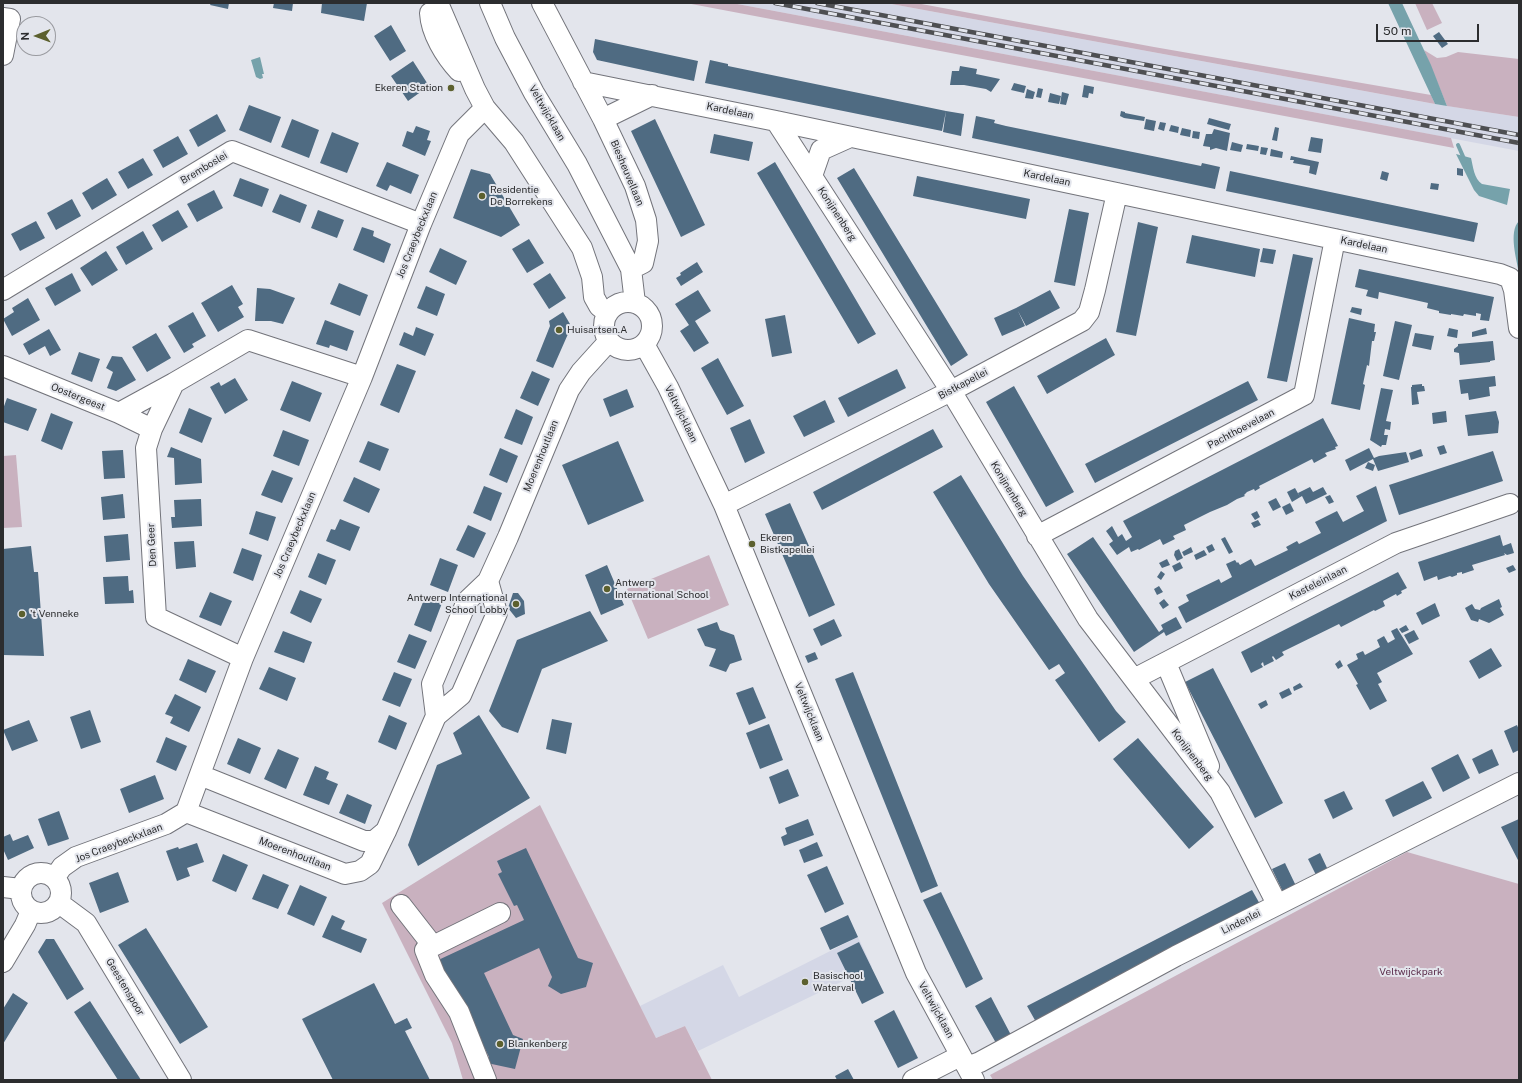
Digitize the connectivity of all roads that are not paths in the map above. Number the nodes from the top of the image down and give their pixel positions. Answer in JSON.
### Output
{"nodes":[{"id":1,"x":432,"y":3,"type":"edge"},
{"id":2,"x":438,"y":3,"type":"edge"},
{"id":3,"x":542,"y":3,"type":"edge"},
{"id":4,"x":491,"y":5,"type":"edge"},
{"id":5,"x":3,"y":18,"type":"edge"},
{"id":6,"x":3,"y":55,"type":"edge"},
{"id":7,"x":583,"y":82,"type":"junction"},
{"id":8,"x":475,"y":89,"type":"junction"},
{"id":9,"x":652,"y":95,"type":"junction"},
{"id":10,"x":485,"y":108,"type":"junction"},
{"id":11,"x":603,"y":119,"type":"junction"},
{"id":12,"x":776,"y":121,"type":"junction"},
{"id":13,"x":850,"y":137,"type":"junction"},
{"id":14,"x":812,"y":176,"type":"junction"},
{"id":15,"x":1117,"y":193,"type":"junction"},
{"id":16,"x":421,"y":224,"type":"junction"},
{"id":17,"x":1335,"y":239,"type":"junction"},
{"id":18,"x":618,"y":243,"type":"junction"},
{"id":19,"x":632,"y":269,"type":"junction"},
{"id":20,"x":3,"y":290,"type":"edge"},
{"id":21,"x":621,"y":306,"type":"junction"},
{"id":22,"x":1519,"y":328,"type":"edge"},
{"id":23,"x":609,"y":341,"type":"junction"},
{"id":24,"x":644,"y":344,"type":"junction"},
{"id":25,"x":3,"y":366,"type":"edge"},
{"id":26,"x":362,"y":377,"type":"junction"},
{"id":27,"x":174,"y":383,"type":"junction"},
{"id":28,"x":951,"y":391,"type":"junction"},
{"id":29,"x":119,"y":413,"type":"junction"},
{"id":30,"x":152,"y":429,"type":"junction"},
{"id":31,"x":1510,"y":504,"type":"dead end"},
{"id":32,"x":724,"y":505,"type":"junction"},
{"id":33,"x":1037,"y":536,"type":"junction"},
{"id":34,"x":488,"y":581,"type":"junction"},
{"id":35,"x":243,"y":658,"type":"junction"},
{"id":36,"x":1166,"y":662,"type":"junction"},
{"id":37,"x":1134,"y":679,"type":"junction"},
{"id":38,"x":436,"y":716,"type":"junction"},
{"id":39,"x":200,"y":774,"type":"junction"},
{"id":40,"x":1519,"y":783,"type":"edge"},
{"id":41,"x":1220,"y":792,"type":"junction"},
{"id":42,"x":186,"y":812,"type":"junction"},
{"id":43,"x":386,"y":831,"type":"junction"},
{"id":44,"x":55,"y":877,"type":"junction"},
{"id":45,"x":12,"y":888,"type":"edge"},
{"id":46,"x":59,"y":903,"type":"junction"},
{"id":47,"x":1277,"y":904,"type":"junction"},
{"id":48,"x":401,"y":905,"type":"dead end"},
{"id":49,"x":31,"y":911,"type":"junction"},
{"id":50,"x":500,"y":913,"type":"dead end"},
{"id":51,"x":433,"y":946,"type":"junction"},
{"id":52,"x":3,"y":962,"type":"edge"},
{"id":53,"x":967,"y":1068,"type":"edge"},
{"id":54,"x":181,"y":1080,"type":"edge"},
{"id":55,"x":486,"y":1080,"type":"edge"},
{"id":56,"x":913,"y":1080,"type":"edge"}],
"edges":[{"from":1,"to":8,"type":"street"},
{"from":2,"to":8,"type":"street"},
{"from":3,"to":7,"type":"street","name":"Biesheuvellaan"},
{"from":4,"to":18,"type":"street","name":"Veltwijcklaan"},
{"from":5,"to":6,"type":"street"},
{"from":7,"to":9,"type":"street","name":"Kardelaan"},
{"from":7,"to":11,"type":"street","name":"Biesheuvellaan"},
{"from":8,"to":10,"type":"street"},
{"from":9,"to":11,"type":"street"},
{"from":9,"to":12,"type":"street","name":"Kardelaan"},
{"from":10,"to":16,"type":"street","name":"Jos Craeybeckxlaan"},
{"from":10,"to":21,"type":"street"},
{"from":11,"to":19,"type":"street","name":"Biesheuvellaan"},
{"from":12,"to":13,"type":"street","name":"Kardelaan"},
{"from":12,"to":14,"type":"street","name":"Konijnenberg"},
{"from":13,"to":14,"type":"street","name":"Konijnenberg"},
{"from":13,"to":15,"type":"street","name":"Kardelaan"},
{"from":14,"to":28,"type":"street","name":"Konijnenberg"},
{"from":15,"to":17,"type":"street","name":"Kardelaan"},
{"from":15,"to":28,"type":"street","name":"Bistkapellei"},
{"from":16,"to":20,"type":"street","name":"Bremboslei"},
{"from":16,"to":26,"type":"street","name":"Jos Craeybeckxlaan"},
{"from":17,"to":22,"type":"street","name":"Kardelaan"},
{"from":17,"to":33,"type":"street","name":"Pachthoevelaan"},
{"from":18,"to":19,"type":"street","name":"Veltwijcklaan"},
{"from":18,"to":21,"type":"street","name":"Veltwijcklaan"},
{"from":19,"to":21,"type":"street","name":"Veltwijcklaan"},
{"from":21,"to":23,"type":"street","name":"Veltwijcklaan"},
{"from":21,"to":24,"type":"street"},
{"from":23,"to":24,"type":"street"},
{"from":23,"to":34,"type":"street","name":"Moerenhoutlaan"},
{"from":24,"to":32,"type":"street","name":"Veltwijcklaan"},
{"from":25,"to":29,"type":"street","name":"Oostergeest"},
{"from":26,"to":27,"type":"street"},
{"from":26,"to":35,"type":"street","name":"Jos Craeybeckxlaan"},
{"from":27,"to":29,"type":"street"},
{"from":27,"to":30,"type":"street","name":"Den Geer"},
{"from":28,"to":32,"type":"street","name":"Bistkapellei"},
{"from":28,"to":33,"type":"street","name":"Konijnenberg"},
{"from":29,"to":30,"type":"street","name":"Oostergeest"},
{"from":30,"to":35,"type":"street","name":"Den Geer"},
{"from":31,"to":36,"type":"street","name":"Kasteleinlaan"},
{"from":32,"to":53,"type":"street","name":"Veltwijcklaan"},
{"from":33,"to":37,"type":"street","name":"Konijnenberg"},
{"from":34,"to":38,"type":"street","name":"Moerenhoutlaan"},
{"from":34,"to":38,"type":"street","name":"Moerenhoutlaan"},
{"from":35,"to":39,"type":"street","name":"Jos Craeybeckxlaan"},
{"from":36,"to":37,"type":"street","name":"Kasteleinlaan"},
{"from":36,"to":41,"type":"street","name":"Konijnenberg"},
{"from":37,"to":41,"type":"street","name":"Konijnenberg"},
{"from":38,"to":43,"type":"street","name":"Moerenhoutlaan"},
{"from":39,"to":42,"type":"street","name":"Jos Craeybeckxlaan"},
{"from":39,"to":43,"type":"street"},
{"from":40,"to":47,"type":"street","name":"Lindenlei"},
{"from":41,"to":47,"type":"street","name":"Konijnenberg"},
{"from":42,"to":43,"type":"street","name":"Moerenhoutlaan"},
{"from":42,"to":44,"type":"street","name":"Jos Craeybeckxlaan"},
{"from":44,"to":45,"type":"street"},
{"from":44,"to":46,"type":"street"},
{"from":45,"to":49,"type":"street"},
{"from":46,"to":49,"type":"street"},
{"from":46,"to":54,"type":"street","name":"Geestenspoor"},
{"from":47,"to":53,"type":"street","name":"Lindenlei"},
{"from":48,"to":51,"type":"street"},
{"from":49,"to":52,"type":"street"},
{"from":50,"to":51,"type":"street"},
{"from":51,"to":55,"type":"street"},
{"from":53,"to":56,"type":"street","name":"Lindenlei"}]}
